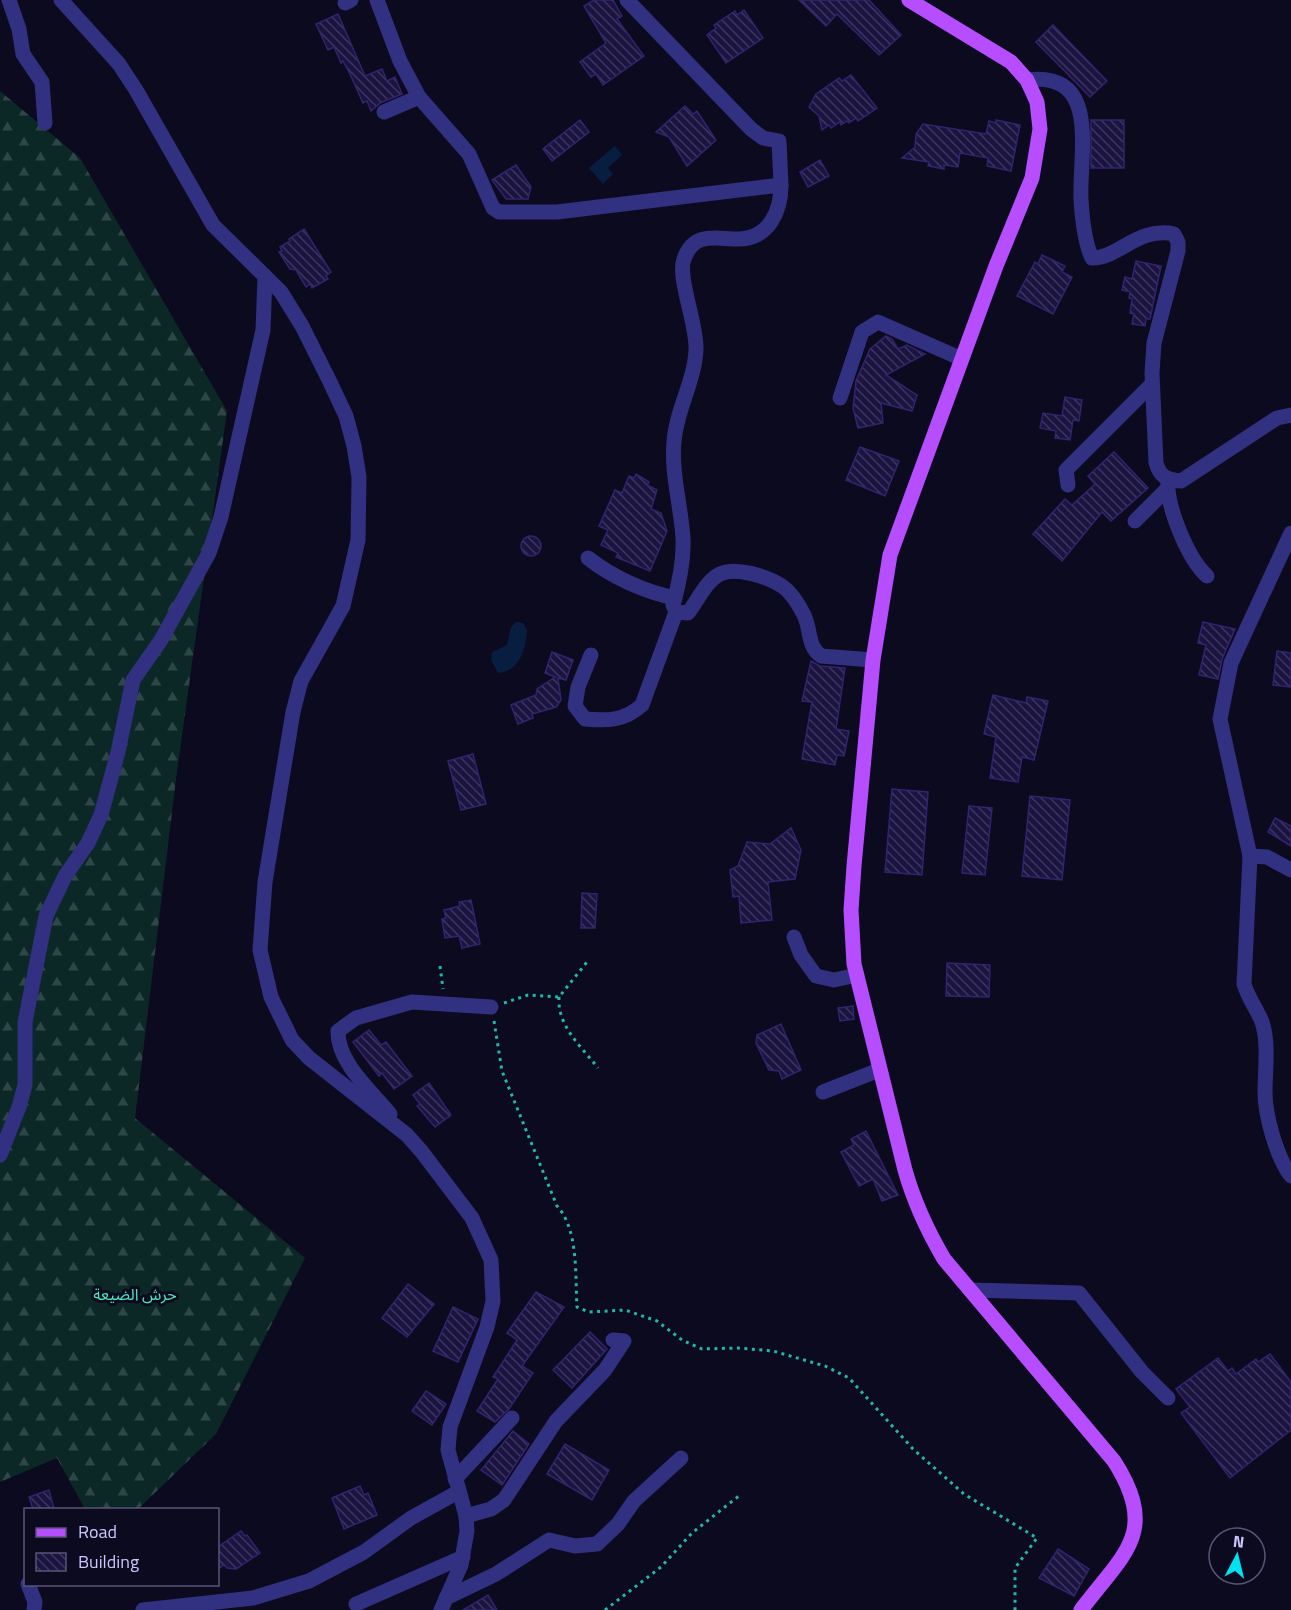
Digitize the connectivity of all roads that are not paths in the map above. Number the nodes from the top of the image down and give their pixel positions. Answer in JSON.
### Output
{"nodes":[{"id":1,"x":9,"y":0,"type":"edge"},
{"id":2,"x":61,"y":0,"type":"edge"},
{"id":3,"x":377,"y":0,"type":"edge"},
{"id":4,"x":627,"y":0,"type":"edge"},
{"id":5,"x":909,"y":0,"type":"edge"},
{"id":6,"x":1026,"y":80,"type":"junction"},
{"id":7,"x":419,"y":97,"type":"junction"},
{"id":8,"x":384,"y":112,"type":"dead end"},
{"id":9,"x":45,"y":123,"type":"dead end"},
{"id":10,"x":781,"y":185,"type":"junction"},
{"id":11,"x":265,"y":276,"type":"junction"},
{"id":12,"x":962,"y":359,"type":"junction"},
{"id":13,"x":1152,"y":384,"type":"junction"},
{"id":14,"x":840,"y":398,"type":"dead end"},
{"id":15,"x":1291,"y":415,"type":"edge"},
{"id":16,"x":1068,"y":485,"type":"dead end"},
{"id":17,"x":1168,"y":485,"type":"junction"},
{"id":18,"x":1136,"y":521,"type":"dead end"},
{"id":19,"x":1291,"y":533,"type":"edge"},
{"id":20,"x":588,"y":558,"type":"dead end"},
{"id":21,"x":1207,"y":576,"type":"dead end"},
{"id":22,"x":675,"y":605,"type":"junction"},
{"id":23,"x":591,"y":655,"type":"dead end"},
{"id":24,"x":873,"y":660,"type":"junction"},
{"id":25,"x":1250,"y":856,"type":"junction"},
{"id":26,"x":1291,"y":870,"type":"edge"},
{"id":27,"x":794,"y":937,"type":"dead end"},
{"id":28,"x":856,"y":975,"type":"junction"},
{"id":29,"x":491,"y":1007,"type":"road end"},
{"id":30,"x":879,"y":1070,"type":"junction"},
{"id":31,"x":823,"y":1092,"type":"dead end"},
{"id":32,"x":406,"y":1135,"type":"junction"},
{"id":33,"x":0,"y":1155,"type":"edge"},
{"id":34,"x":1291,"y":1176,"type":"edge"},
{"id":35,"x":970,"y":1290,"type":"junction"},
{"id":36,"x":612,"y":1340,"type":"dead end"},
{"id":37,"x":1168,"y":1398,"type":"dead end"},
{"id":38,"x":512,"y":1418,"type":"dead end"},
{"id":39,"x":681,"y":1458,"type":"dead end"},
{"id":40,"x":457,"y":1486,"type":"junction"},
{"id":41,"x":466,"y":1516,"type":"junction"},
{"id":42,"x":463,"y":1557,"type":"junction"},
{"id":43,"x":29,"y":1586,"type":"edge"},
{"id":44,"x":356,"y":1604,"type":"dead end"},
{"id":45,"x":444,"y":1604,"type":"edge"},
{"id":46,"x":220,"y":1606,"type":"edge"},
{"id":47,"x":34,"y":1610,"type":"edge"},
{"id":48,"x":143,"y":1610,"type":"edge"},
{"id":49,"x":1081,"y":1610,"type":"edge"}],
"edges":[{"from":1,"to":9,"type":"street"},
{"from":2,"to":11,"type":"street"},
{"from":3,"to":7,"type":"street"},
{"from":4,"to":10,"type":"street"},
{"from":5,"to":6,"type":"main road"},
{"from":6,"to":12,"type":"main road"},
{"from":6,"to":13,"type":"street"},
{"from":7,"to":8,"type":"street"},
{"from":7,"to":10,"type":"street"},
{"from":10,"to":22,"type":"street"},
{"from":11,"to":32,"type":"street"},
{"from":11,"to":33,"type":"street"},
{"from":12,"to":14,"type":"street"},
{"from":12,"to":24,"type":"main road"},
{"from":13,"to":16,"type":"street"},
{"from":13,"to":17,"type":"street"},
{"from":15,"to":17,"type":"street"},
{"from":17,"to":18,"type":"street"},
{"from":17,"to":21,"type":"street"},
{"from":19,"to":25,"type":"street"},
{"from":20,"to":22,"type":"street"},
{"from":22,"to":23,"type":"street"},
{"from":22,"to":24,"type":"street"},
{"from":24,"to":28,"type":"main road"},
{"from":25,"to":26,"type":"street"},
{"from":25,"to":34,"type":"street"},
{"from":27,"to":28,"type":"street"},
{"from":28,"to":30,"type":"main road"},
{"from":29,"to":32,"type":"street"},
{"from":30,"to":31,"type":"street"},
{"from":30,"to":35,"type":"main road"},
{"from":32,"to":40,"type":"street"},
{"from":35,"to":37,"type":"street"},
{"from":35,"to":49,"type":"main road"},
{"from":36,"to":41,"type":"street"},
{"from":38,"to":40,"type":"street"},
{"from":39,"to":45,"type":"street"},
{"from":40,"to":41,"type":"street"},
{"from":40,"to":46,"type":"street"},
{"from":41,"to":42,"type":"street"},
{"from":42,"to":44,"type":"street"},
{"from":42,"to":45,"type":"street"},
{"from":43,"to":47,"type":"street"},
{"from":46,"to":48,"type":"street"}]}
